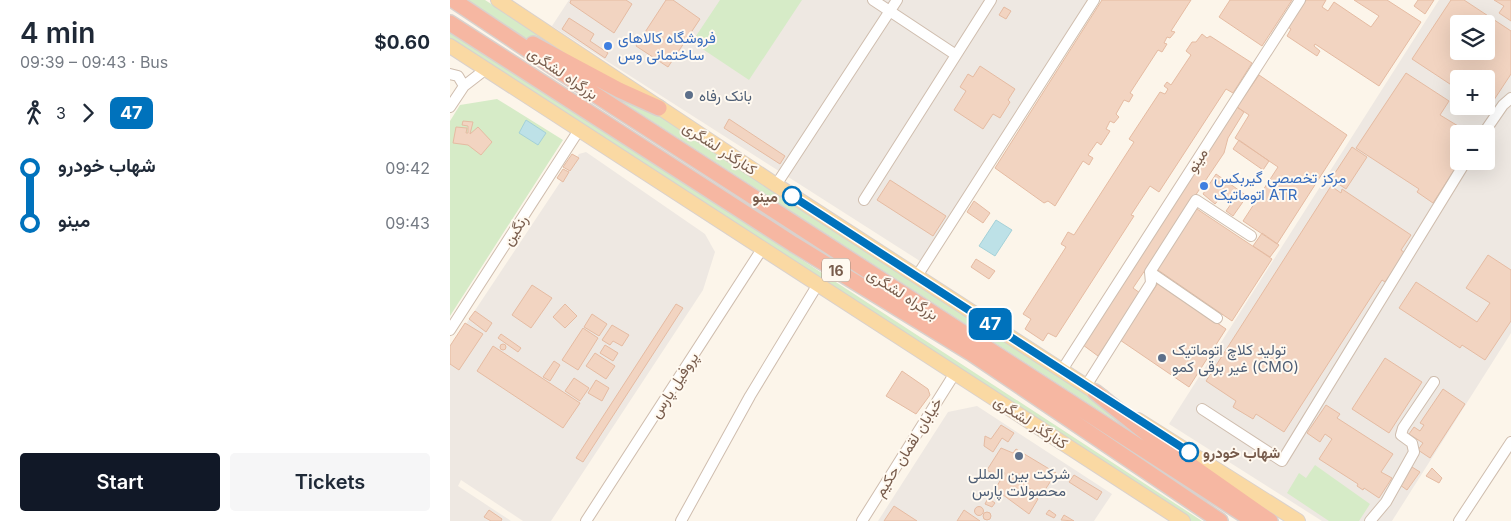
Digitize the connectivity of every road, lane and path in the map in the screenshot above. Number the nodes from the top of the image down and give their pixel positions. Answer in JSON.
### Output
{"nodes":[{"id":1,"x":452,"y":0,"type":"edge"},
{"id":2,"x":498,"y":0,"type":"edge"},
{"id":3,"x":873,"y":0,"type":"edge"},
{"id":4,"x":897,"y":0,"type":"edge"},
{"id":5,"x":991,"y":0,"type":"edge"},
{"id":6,"x":1094,"y":0,"type":"edge"},
{"id":7,"x":1300,"y":0,"type":"edge"},
{"id":8,"x":890,"y":11,"type":"junction"},
{"id":9,"x":488,"y":22,"type":"junction"},
{"id":10,"x":454,"y":27,"type":"edge"},
{"id":11,"x":450,"y":47,"type":"edge"},
{"id":12,"x":956,"y":55,"type":"junction"},
{"id":13,"x":486,"y":69,"type":"junction"},
{"id":14,"x":450,"y":74,"type":"edge"},
{"id":15,"x":464,"y":86,"type":"junction"},
{"id":16,"x":1511,"y":98,"type":"edge"},
{"id":17,"x":450,"y":107,"type":"edge"},
{"id":18,"x":659,"y":108,"type":"junction"},
{"id":19,"x":1489,"y":125,"type":"edge"},
{"id":20,"x":579,"y":130,"type":"junction"},
{"id":21,"x":1460,"y":170,"type":"edge"},
{"id":22,"x":776,"y":185,"type":"junction"},
{"id":23,"x":864,"y":200,"type":"dead end"},
{"id":24,"x":1251,"y":236,"type":"dead end"},
{"id":25,"x":762,"y":249,"type":"junction"},
{"id":26,"x":1150,"y":272,"type":"junction"},
{"id":27,"x":917,"y":276,"type":"junction"},
{"id":28,"x":818,"y":284,"type":"junction"},
{"id":29,"x":1217,"y":318,"type":"dead end"},
{"id":30,"x":450,"y":330,"type":"edge"},
{"id":31,"x":1062,"y":370,"type":"junction"},
{"id":32,"x":955,"y":373,"type":"junction"},
{"id":33,"x":1434,"y":382,"type":"dead end"},
{"id":34,"x":1090,"y":389,"type":"junction"},
{"id":35,"x":1202,"y":409,"type":"dead end"},
{"id":36,"x":1511,"y":442,"type":"edge"},
{"id":37,"x":1507,"y":456,"type":"edge"},
{"id":38,"x":586,"y":521,"type":"edge"},
{"id":39,"x":681,"y":521,"type":"edge"},
{"id":40,"x":862,"y":521,"type":"edge"},
{"id":41,"x":1183,"y":521,"type":"edge"},
{"id":42,"x":1220,"y":521,"type":"edge"},
{"id":43,"x":1254,"y":521,"type":"edge"},
{"id":44,"x":1270,"y":521,"type":"edge"},
{"id":45,"x":1298,"y":521,"type":"edge"},
{"id":46,"x":1370,"y":521,"type":"edge"},
{"id":47,"x":1459,"y":521,"type":"edge"}],
"edges":[{"from":1,"to":9,"type":"highway","name":"بزرگراه لشگری","number":"16"},
{"from":2,"to":18,"type":"main road","name":"کنارگذر لشگری"},
{"from":3,"to":8,"type":"street"},
{"from":4,"to":8,"type":"street"},
{"from":5,"to":12,"type":"street"},
{"from":6,"to":27,"type":"street"},
{"from":7,"to":31,"type":"street","name":"مینو"},
{"from":8,"to":12,"type":"street"},
{"from":8,"to":22,"type":"street"},
{"from":9,"to":18,"type":"highway"},
{"from":9,"to":43,"type":"highway","name":"بزرگراه لشگری","number":"16"},
{"from":10,"to":42,"type":"highway","name":"بزرگراه لشگری","number":"16"},
{"from":11,"to":13,"type":"main road","name":"کنارگذر لشگری"},
{"from":12,"to":23,"type":"street"},
{"from":13,"to":15,"type":"street"},
{"from":13,"to":20,"type":"main road","name":"کنارگذر لشگری"},
{"from":14,"to":15,"type":"street"},
{"from":15,"to":17,"type":"street"},
{"from":16,"to":19,"type":"street"},
{"from":18,"to":22,"type":"main road","name":"کنارگذر لشگری"},
{"from":20,"to":25,"type":"main road","name":"کنارگذر لشگری"},
{"from":20,"to":30,"type":"street","name":"رنگین"},
{"from":21,"to":35,"type":"street"},
{"from":22,"to":27,"type":"main road","name":"کنارگذر لشگری"},
{"from":24,"to":26,"type":"street"},
{"from":25,"to":28,"type":"main road","name":"کنارگذر لشگری"},
{"from":25,"to":38,"type":"street","name":"پروفیل پارس"},
{"from":26,"to":29,"type":"street"},
{"from":26,"to":34,"type":"street"},
{"from":27,"to":31,"type":"main road","name":"کنارگذر لشگری"},
{"from":28,"to":32,"type":"main road","name":"کنارگذر لشگری"},
{"from":28,"to":39,"type":"street"},
{"from":31,"to":34,"type":"main road","name":"کنارگذر لشگری"},
{"from":32,"to":40,"type":"street","name":"خیابان لقمان حکیم"},
{"from":32,"to":41,"type":"main road","name":"کنارگذر لشگری"},
{"from":33,"to":46,"type":"street"},
{"from":34,"to":44,"type":"highway"},
{"from":34,"to":45,"type":"main road","name":"کنارگذر لشگری"},
{"from":36,"to":37,"type":"street"},
{"from":37,"to":47,"type":"street"}]}
